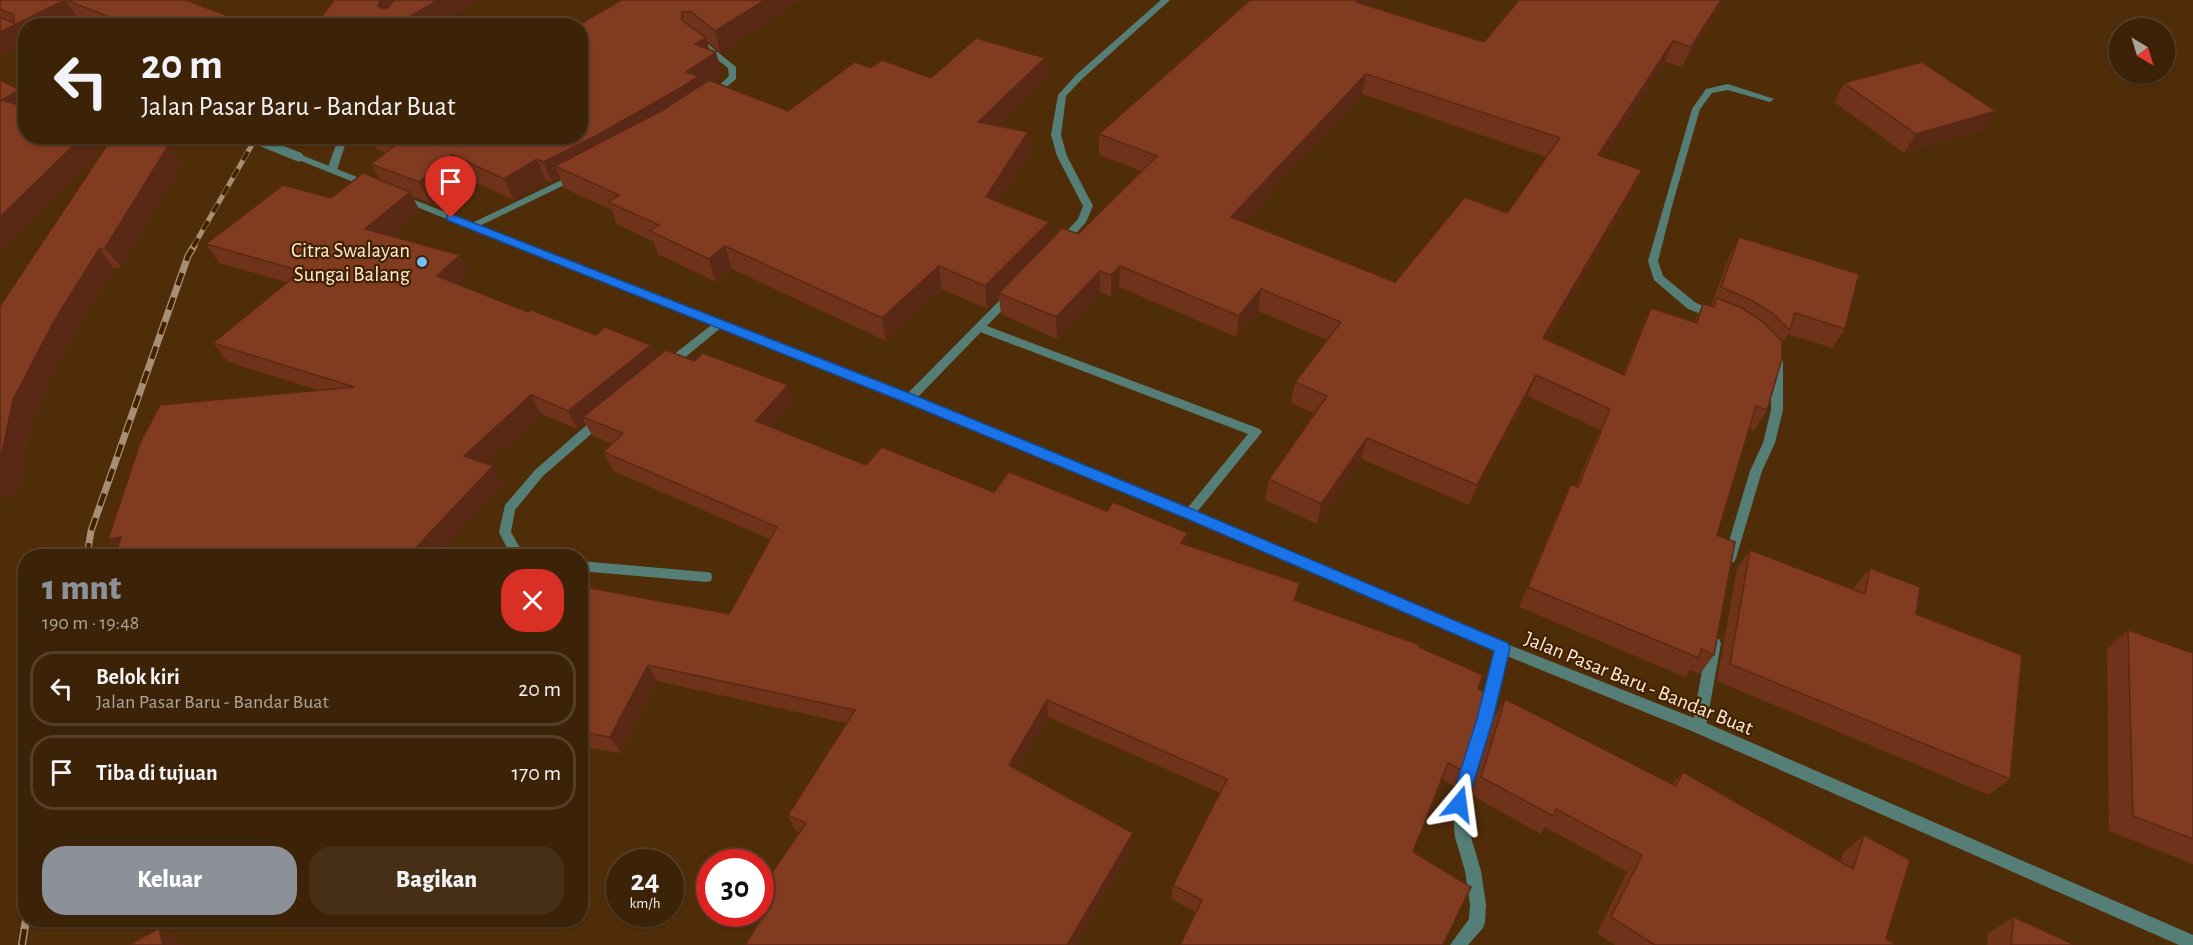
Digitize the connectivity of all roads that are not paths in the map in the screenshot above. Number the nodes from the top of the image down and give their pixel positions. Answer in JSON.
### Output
{"nodes":[{"id":1,"x":1166,"y":0,"type":"edge"},
{"id":2,"x":700,"y":42,"type":"edge"},
{"id":3,"x":1770,"y":99,"type":"dead end"},
{"id":4,"x":700,"y":105,"type":"edge"},
{"id":5,"x":267,"y":144,"type":"edge"},
{"id":6,"x":341,"y":144,"type":"edge"},
{"id":7,"x":332,"y":170,"type":"junction"},
{"id":8,"x":586,"y":171,"type":"edge"},
{"id":9,"x":471,"y":226,"type":"junction"},
{"id":10,"x":1058,"y":248,"type":"edge"},
{"id":11,"x":1017,"y":288,"type":"edge"},
{"id":12,"x":1724,"y":319,"type":"edge"},
{"id":13,"x":718,"y":324,"type":"junction"},
{"id":14,"x":979,"y":327,"type":"junction"},
{"id":15,"x":1771,"y":351,"type":"edge"},
{"id":16,"x":663,"y":369,"type":"edge"},
{"id":17,"x":909,"y":399,"type":"junction"},
{"id":18,"x":607,"y":414,"type":"edge"},
{"id":19,"x":1190,"y":514,"type":"junction"},
{"id":20,"x":514,"y":549,"type":"edge"},
{"id":21,"x":588,"y":567,"type":"edge"},
{"id":22,"x":1727,"y":571,"type":"edge"},
{"id":23,"x":706,"y":577,"type":"dead end"},
{"id":24,"x":1715,"y":637,"type":"edge"},
{"id":25,"x":1503,"y":648,"type":"junction"},
{"id":26,"x":1699,"y":727,"type":"junction"},
{"id":27,"x":2193,"y":943,"type":"edge"},
{"id":28,"x":1458,"y":945,"type":"edge"}],
"edges":[{"from":1,"to":10,"type":"street"},
{"from":2,"to":4,"type":"street"},
{"from":3,"to":12,"type":"street"},
{"from":5,"to":7,"type":"street","name":"Jalan Pasar Baru - Bandar Buat","bridge":true},
{"from":6,"to":7,"type":"street"},
{"from":7,"to":9,"type":"street","name":"Jalan Pasar Baru - Bandar Buat"},
{"from":8,"to":9,"type":"street"},
{"from":9,"to":13,"type":"street","name":"Jalan Pasar Baru - Bandar Buat"},
{"from":11,"to":14,"type":"street"},
{"from":13,"to":16,"type":"street"},
{"from":13,"to":17,"type":"street","name":"Jalan Pasar Baru - Bandar Buat"},
{"from":14,"to":17,"type":"street"},
{"from":14,"to":19,"type":"street"},
{"from":15,"to":22,"type":"street"},
{"from":17,"to":19,"type":"street","name":"Jalan Pasar Baru - Bandar Buat"},
{"from":18,"to":20,"type":"street"},
{"from":19,"to":25,"type":"street","name":"Jalan Pasar Baru - Bandar Buat"},
{"from":21,"to":23,"type":"street"},
{"from":24,"to":26,"type":"street"},
{"from":25,"to":26,"type":"street","name":"Jalan Pasar Baru - Bandar Buat"},
{"from":25,"to":28,"type":"street"},
{"from":26,"to":27,"type":"street","name":"Jalan Pasar Baru - Bandar Buat"}]}
